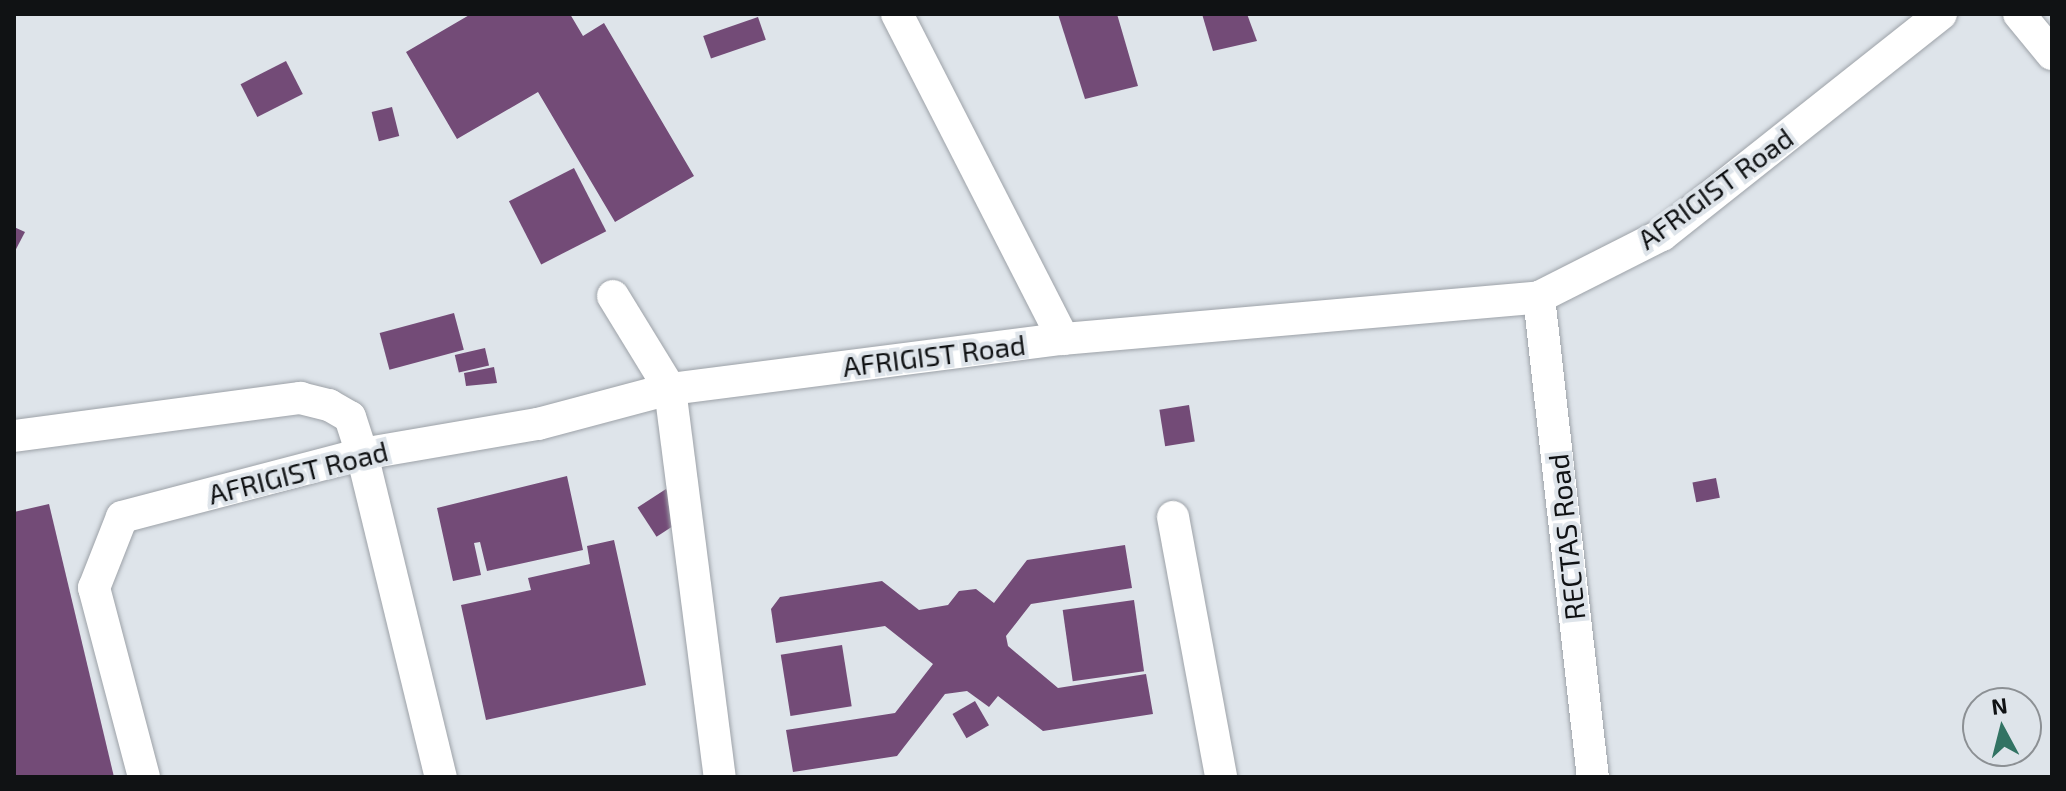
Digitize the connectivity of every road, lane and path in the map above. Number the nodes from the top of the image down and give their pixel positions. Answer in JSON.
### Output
{"nodes":[{"id":1,"x":897,"y":14,"type":"edge"},
{"id":2,"x":1941,"y":14,"type":"edge"},
{"id":3,"x":2019,"y":14,"type":"edge"},
{"id":4,"x":2052,"y":54,"type":"edge"},
{"id":5,"x":613,"y":296,"type":"dead end"},
{"id":6,"x":1539,"y":297,"type":"junction"},
{"id":7,"x":1063,"y":339,"type":"junction"},
{"id":8,"x":670,"y":389,"type":"junction"},
{"id":9,"x":14,"y":436,"type":"edge"},
{"id":10,"x":362,"y":454,"type":"junction"},
{"id":11,"x":1173,"y":517,"type":"dead end"},
{"id":12,"x":144,"y":777,"type":"edge"},
{"id":13,"x":441,"y":777,"type":"edge"},
{"id":14,"x":720,"y":777,"type":"edge"},
{"id":15,"x":1221,"y":777,"type":"edge"},
{"id":16,"x":1593,"y":777,"type":"edge"}],
"edges":[{"from":1,"to":7,"type":"street"},
{"from":2,"to":6,"type":"street","name":"AFRIGIST Road"},
{"from":3,"to":4,"type":"street"},
{"from":5,"to":8,"type":"street"},
{"from":6,"to":7,"type":"street","name":"AFRIGIST Road"},
{"from":6,"to":16,"type":"street","name":"RECTAS Road"},
{"from":7,"to":8,"type":"street","name":"AFRIGIST Road"},
{"from":8,"to":10,"type":"street","name":"AFRIGIST Road"},
{"from":8,"to":14,"type":"street"},
{"from":9,"to":10,"type":"street"},
{"from":10,"to":12,"type":"street","name":"AFRIGIST Road"},
{"from":10,"to":13,"type":"street"},
{"from":11,"to":15,"type":"street"}]}
